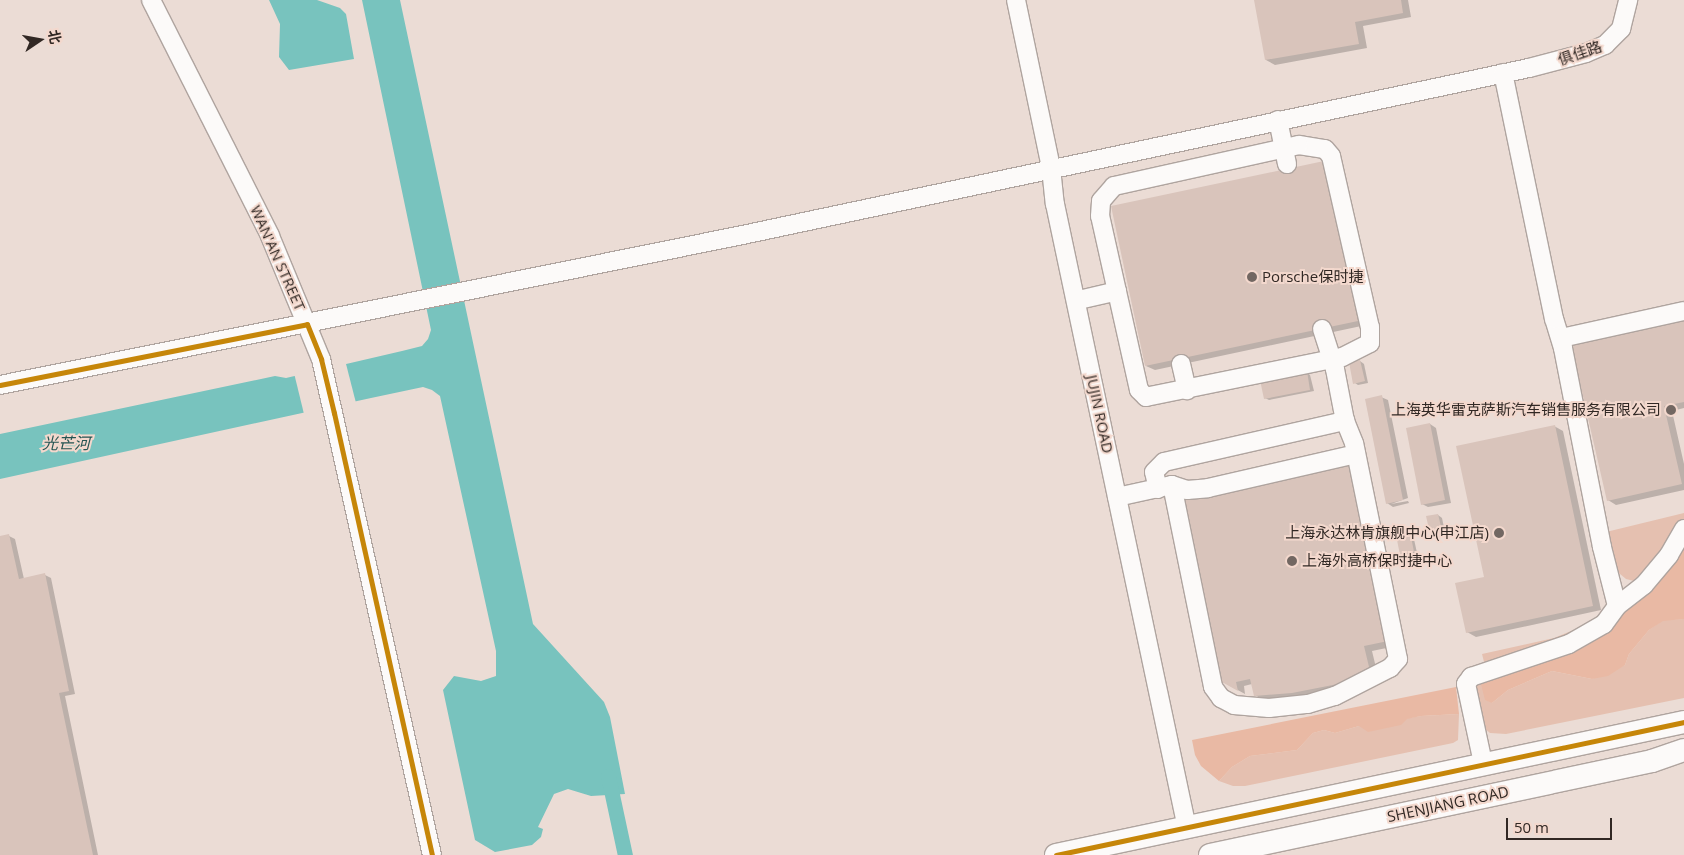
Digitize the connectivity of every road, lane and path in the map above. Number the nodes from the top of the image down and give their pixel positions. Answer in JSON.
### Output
{"nodes":[{"id":1,"x":151,"y":0,"type":"edge"},
{"id":2,"x":1016,"y":0,"type":"edge"},
{"id":3,"x":1628,"y":0,"type":"edge"},
{"id":4,"x":1503,"y":73,"type":"junction"},
{"id":5,"x":1278,"y":120,"type":"junction"},
{"id":6,"x":1285,"y":157,"type":"junction"},
{"id":7,"x":1051,"y":168,"type":"junction"},
{"id":8,"x":1117,"y":291,"type":"junction"},
{"id":9,"x":1083,"y":299,"type":"dead end"},
{"id":10,"x":1684,"y":311,"type":"edge"},
{"id":11,"x":307,"y":324,"type":"junction"},
{"id":12,"x":1322,"y":329,"type":"dead end"},
{"id":13,"x":1561,"y":338,"type":"junction"},
{"id":14,"x":1331,"y":359,"type":"junction"},
{"id":15,"x":1181,"y":364,"type":"dead end"},
{"id":16,"x":0,"y":385,"type":"edge"},
{"id":17,"x":1187,"y":390,"type":"junction"},
{"id":18,"x":1345,"y":421,"type":"junction"},
{"id":19,"x":1356,"y":454,"type":"junction"},
{"id":20,"x":1165,"y":487,"type":"junction"},
{"id":21,"x":1117,"y":497,"type":"junction"},
{"id":22,"x":1684,"y":529,"type":"edge"},
{"id":23,"x":1617,"y":606,"type":"junction"},
{"id":24,"x":1684,"y":722,"type":"edge"},
{"id":25,"x":1684,"y":750,"type":"edge"},
{"id":26,"x":1483,"y":763,"type":"junction"},
{"id":27,"x":1187,"y":828,"type":"junction"},
{"id":28,"x":432,"y":855,"type":"edge"},
{"id":29,"x":1056,"y":855,"type":"edge"},
{"id":30,"x":1210,"y":855,"type":"edge"}],
"edges":[{"from":1,"to":11,"type":"street","name":"WAN'AN STREET"},
{"from":2,"to":7,"type":"street","name":"JUJIN ROAD"},
{"from":3,"to":4,"type":"street","name":"俱佳路"},
{"from":4,"to":5,"type":"street","name":"俱佳路"},
{"from":4,"to":13,"type":"street"},
{"from":5,"to":6,"type":"street"},
{"from":5,"to":7,"type":"street","name":"俱佳路"},
{"from":6,"to":8,"type":"street"},
{"from":6,"to":14,"type":"street"},
{"from":7,"to":11,"type":"street","name":"俱佳路"},
{"from":7,"to":21,"type":"street","name":"JUJIN ROAD"},
{"from":8,"to":9,"type":"street"},
{"from":8,"to":17,"type":"street"},
{"from":10,"to":13,"type":"street"},
{"from":11,"to":16,"type":"street","name":"俱佳路"},
{"from":11,"to":28,"type":"street","name":"WAN'AN STREET"},
{"from":12,"to":14,"type":"street"},
{"from":13,"to":23,"type":"street"},
{"from":14,"to":17,"type":"street"},
{"from":14,"to":18,"type":"street"},
{"from":15,"to":17,"type":"street"},
{"from":18,"to":19,"type":"street"},
{"from":18,"to":20,"type":"street"},
{"from":19,"to":20,"type":"street"},
{"from":19,"to":20,"type":"street"},
{"from":20,"to":21,"type":"street"},
{"from":21,"to":27,"type":"street","name":"JUJIN ROAD"},
{"from":22,"to":23,"type":"street"},
{"from":23,"to":26,"type":"street"},
{"from":24,"to":26,"type":"main road"},
{"from":25,"to":30,"type":"main road","name":"SHENJIANG ROAD"},
{"from":26,"to":27,"type":"main road"},
{"from":27,"to":29,"type":"main road"}]}
